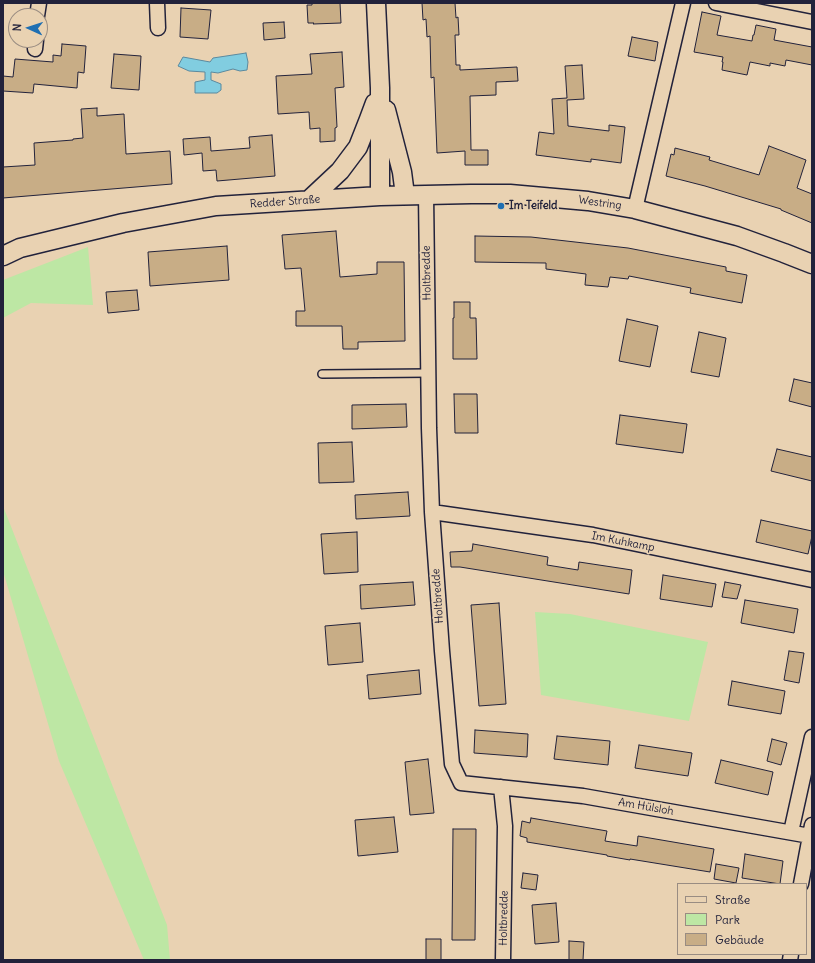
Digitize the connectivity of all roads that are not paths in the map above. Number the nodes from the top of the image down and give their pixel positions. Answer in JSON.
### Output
{"nodes":[{"id":1,"x":157,"y":3,"type":"edge"},
{"id":2,"x":376,"y":3,"type":"edge"},
{"id":3,"x":683,"y":3,"type":"edge"},
{"id":4,"x":716,"y":3,"type":"edge"},
{"id":5,"x":812,"y":22,"type":"edge"},
{"id":6,"x":158,"y":28,"type":"dead end"},
{"id":7,"x":380,"y":88,"type":"junction"},
{"id":8,"x":426,"y":194,"type":"junction"},
{"id":9,"x":405,"y":195,"type":"junction"},
{"id":10,"x":380,"y":196,"type":"junction"},
{"id":11,"x":309,"y":200,"type":"junction"},
{"id":12,"x":635,"y":209,"type":"junction"},
{"id":13,"x":3,"y":256,"type":"edge"},
{"id":14,"x":812,"y":264,"type":"edge"},
{"id":15,"x":429,"y":373,"type":"junction"},
{"id":16,"x":322,"y":374,"type":"dead end"},
{"id":17,"x":432,"y":512,"type":"junction"},
{"id":18,"x":812,"y":580,"type":"edge"},
{"id":19,"x":812,"y":737,"type":"edge"},
{"id":20,"x":501,"y":787,"type":"junction"},
{"id":21,"x":807,"y":787,"type":"edge"},
{"id":22,"x":811,"y":830,"type":"edge"},
{"id":23,"x":791,"y":832,"type":"junction"},
{"id":24,"x":801,"y":883,"type":"edge"},
{"id":25,"x":503,"y":960,"type":"edge"}],
"edges":[{"from":1,"to":6,"type":"street"},
{"from":2,"to":7,"type":"street"},
{"from":3,"to":12,"type":"street"},
{"from":4,"to":5,"type":"street"},
{"from":7,"to":9,"type":"street"},
{"from":7,"to":10,"type":"street"},
{"from":7,"to":11,"type":"street"},
{"from":8,"to":9,"type":"street","name":"Westring"},
{"from":8,"to":12,"type":"street","name":"Westring"},
{"from":8,"to":15,"type":"street","name":"Holtbredde"},
{"from":9,"to":10,"type":"street","name":"Westring"},
{"from":10,"to":11,"type":"street","name":"Redder Straße"},
{"from":11,"to":13,"type":"street","name":"Redder Straße"},
{"from":12,"to":14,"type":"street","name":"Westring"},
{"from":15,"to":16,"type":"lane"},
{"from":15,"to":17,"type":"street","name":"Holtbredde"},
{"from":17,"to":18,"type":"street","name":"Im Kuhkamp"},
{"from":17,"to":20,"type":"street","name":"Holtbredde"},
{"from":19,"to":21,"type":"street"},
{"from":20,"to":23,"type":"street","name":"Am Hülsloh"},
{"from":20,"to":25,"type":"street","name":"Holtbredde"},
{"from":21,"to":23,"type":"street"},
{"from":22,"to":23,"type":"street","name":"Am Hülsloh"},
{"from":22,"to":24,"type":"street"}]}
